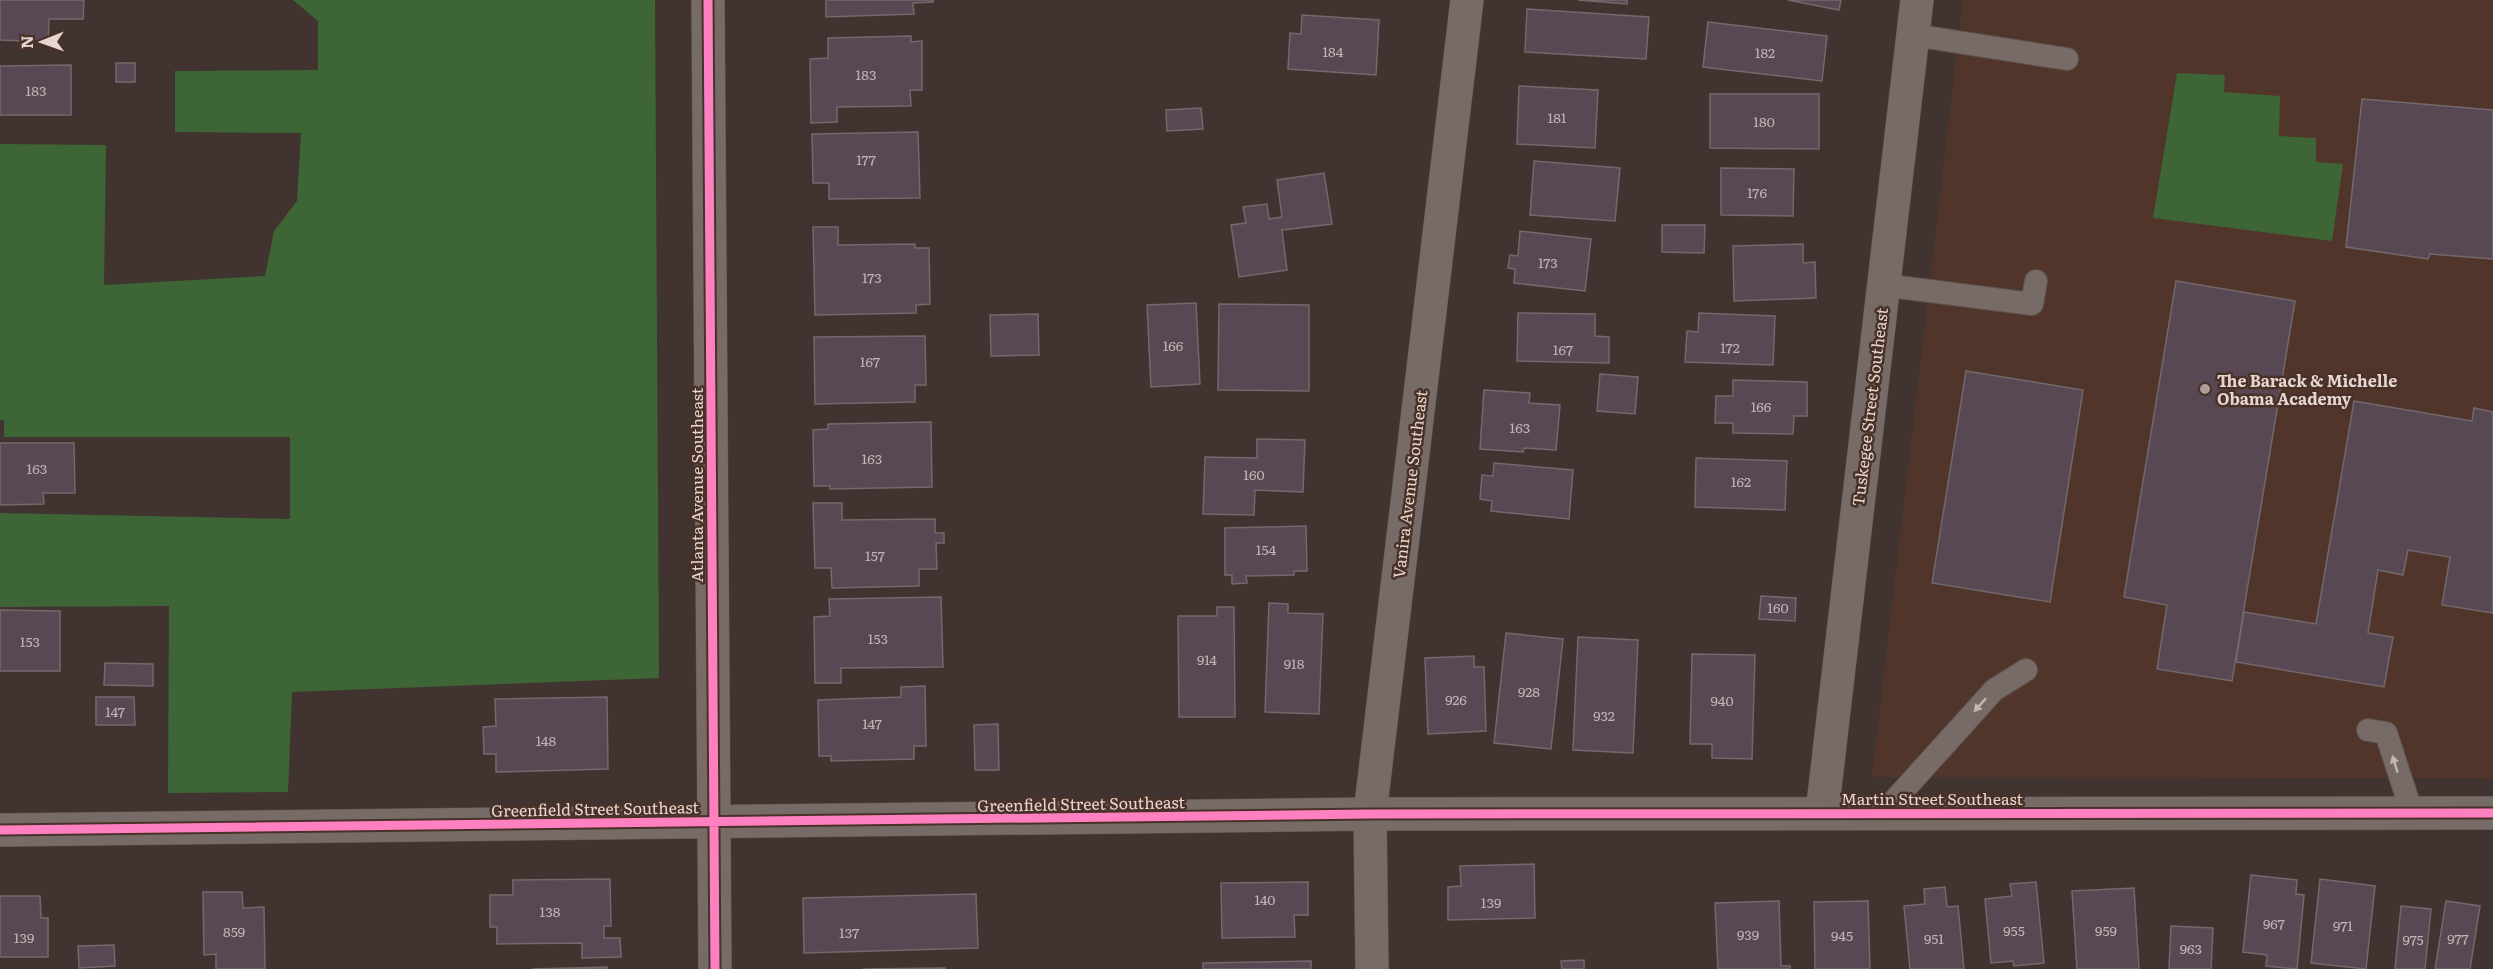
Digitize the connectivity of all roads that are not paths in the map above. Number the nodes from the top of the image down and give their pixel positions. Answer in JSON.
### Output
{"nodes":[{"id":1,"x":708,"y":0,"type":"edge"},
{"id":2,"x":1467,"y":0,"type":"edge"},
{"id":3,"x":1917,"y":0,"type":"edge"},
{"id":4,"x":1913,"y":35,"type":"junction"},
{"id":5,"x":2067,"y":59,"type":"dead end"},
{"id":6,"x":2036,"y":280,"type":"dead end"},
{"id":7,"x":1883,"y":285,"type":"junction"},
{"id":8,"x":2026,"y":670,"type":"dead end"},
{"id":9,"x":2368,"y":730,"type":"dead end"},
{"id":10,"x":1822,"y":813,"type":"junction"},
{"id":11,"x":1883,"y":813,"type":"junction"},
{"id":12,"x":2412,"y":813,"type":"junction"},
{"id":13,"x":2493,"y":813,"type":"edge"},
{"id":14,"x":1370,"y":814,"type":"junction"},
{"id":15,"x":714,"y":822,"type":"junction"},
{"id":16,"x":0,"y":830,"type":"edge"},
{"id":17,"x":715,"y":969,"type":"edge"},
{"id":18,"x":1372,"y":969,"type":"edge"}],
"edges":[{"from":1,"to":15,"type":"street","name":"Atlanta Avenue Southeast"},
{"from":2,"to":14,"type":"street","name":"Vanira Avenue Southeast"},
{"from":3,"to":4,"type":"street","name":"Tuskegee Street Southeast"},
{"from":4,"to":5,"type":"lane"},
{"from":4,"to":7,"type":"street","name":"Tuskegee Street Southeast"},
{"from":6,"to":7,"type":"lane"},
{"from":7,"to":10,"type":"street","name":"Tuskegee Street Southeast"},
{"from":8,"to":11,"type":"lane","one_way":true},
{"from":12,"to":9,"type":"lane","one_way":true},
{"from":10,"to":11,"type":"street","name":"Martin Street Southeast"},
{"from":10,"to":14,"type":"street","name":"Martin Street Southeast"},
{"from":11,"to":12,"type":"street","name":"Martin Street Southeast"},
{"from":12,"to":13,"type":"street","name":"Martin Street Southeast"},
{"from":14,"to":15,"type":"street","name":"Greenfield Street Southeast"},
{"from":14,"to":18,"type":"street","name":"Vanira Avenue Southeast"},
{"from":15,"to":16,"type":"street","name":"Greenfield Street Southeast"},
{"from":15,"to":17,"type":"street","name":"Atlanta Avenue Southeast"}]}
